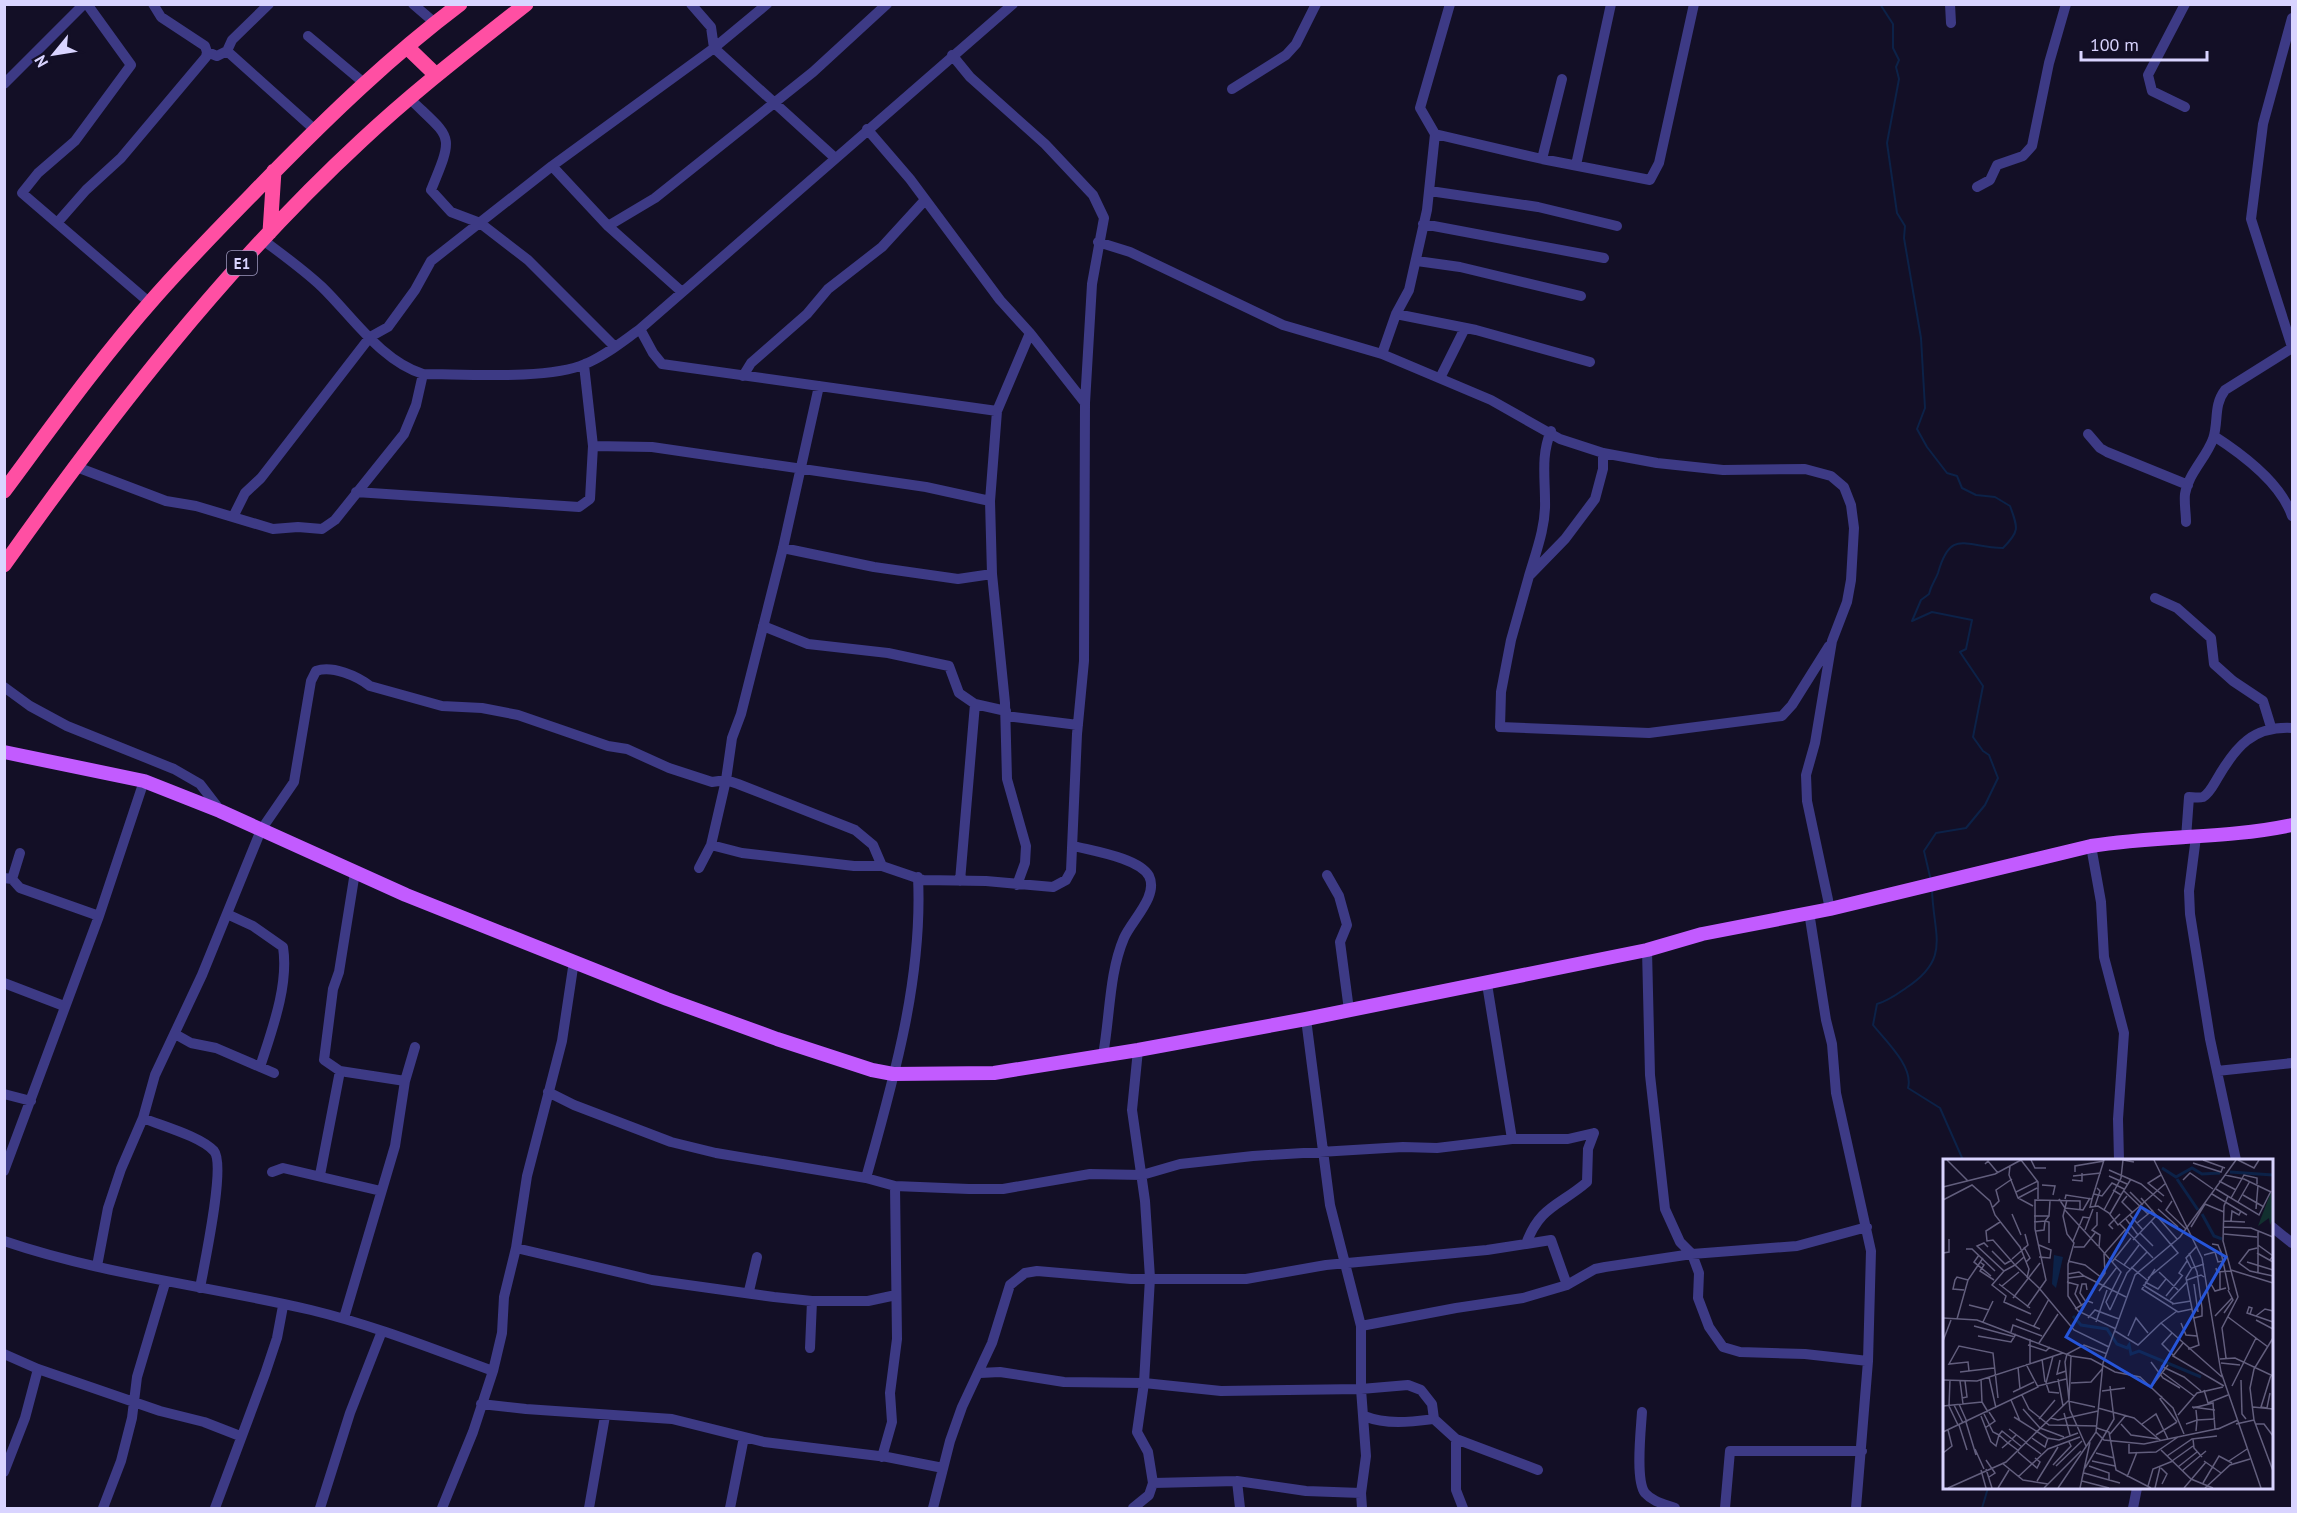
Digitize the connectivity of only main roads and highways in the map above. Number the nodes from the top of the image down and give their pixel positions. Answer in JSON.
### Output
{"nodes":[{"id":1,"x":460,"y":4,"type":"edge"},
{"id":2,"x":526,"y":4,"type":"edge"},
{"id":3,"x":407,"y":47,"type":"junction"},
{"id":4,"x":436,"y":75,"type":"junction"},
{"id":5,"x":274,"y":171,"type":"junction"},
{"id":6,"x":267,"y":236,"type":"junction"},
{"id":7,"x":4,"y":491,"type":"edge"},
{"id":8,"x":4,"y":565,"type":"edge"},
{"id":9,"x":4,"y":752,"type":"edge"},
{"id":10,"x":2292,"y":825,"type":"edge"}],
"edges":[{"from":1,"to":3,"type":"highway","number":"E1"},
{"from":2,"to":4,"type":"highway","number":"E1"},
{"from":3,"to":4,"type":"highway"},
{"from":3,"to":5,"type":"highway","number":"E1"},
{"from":4,"to":6,"type":"highway","number":"E1"},
{"from":5,"to":6,"type":"highway"},
{"from":5,"to":7,"type":"highway","number":"E1"},
{"from":6,"to":8,"type":"highway","number":"E1"},
{"from":9,"to":10,"type":"main road"}]}
